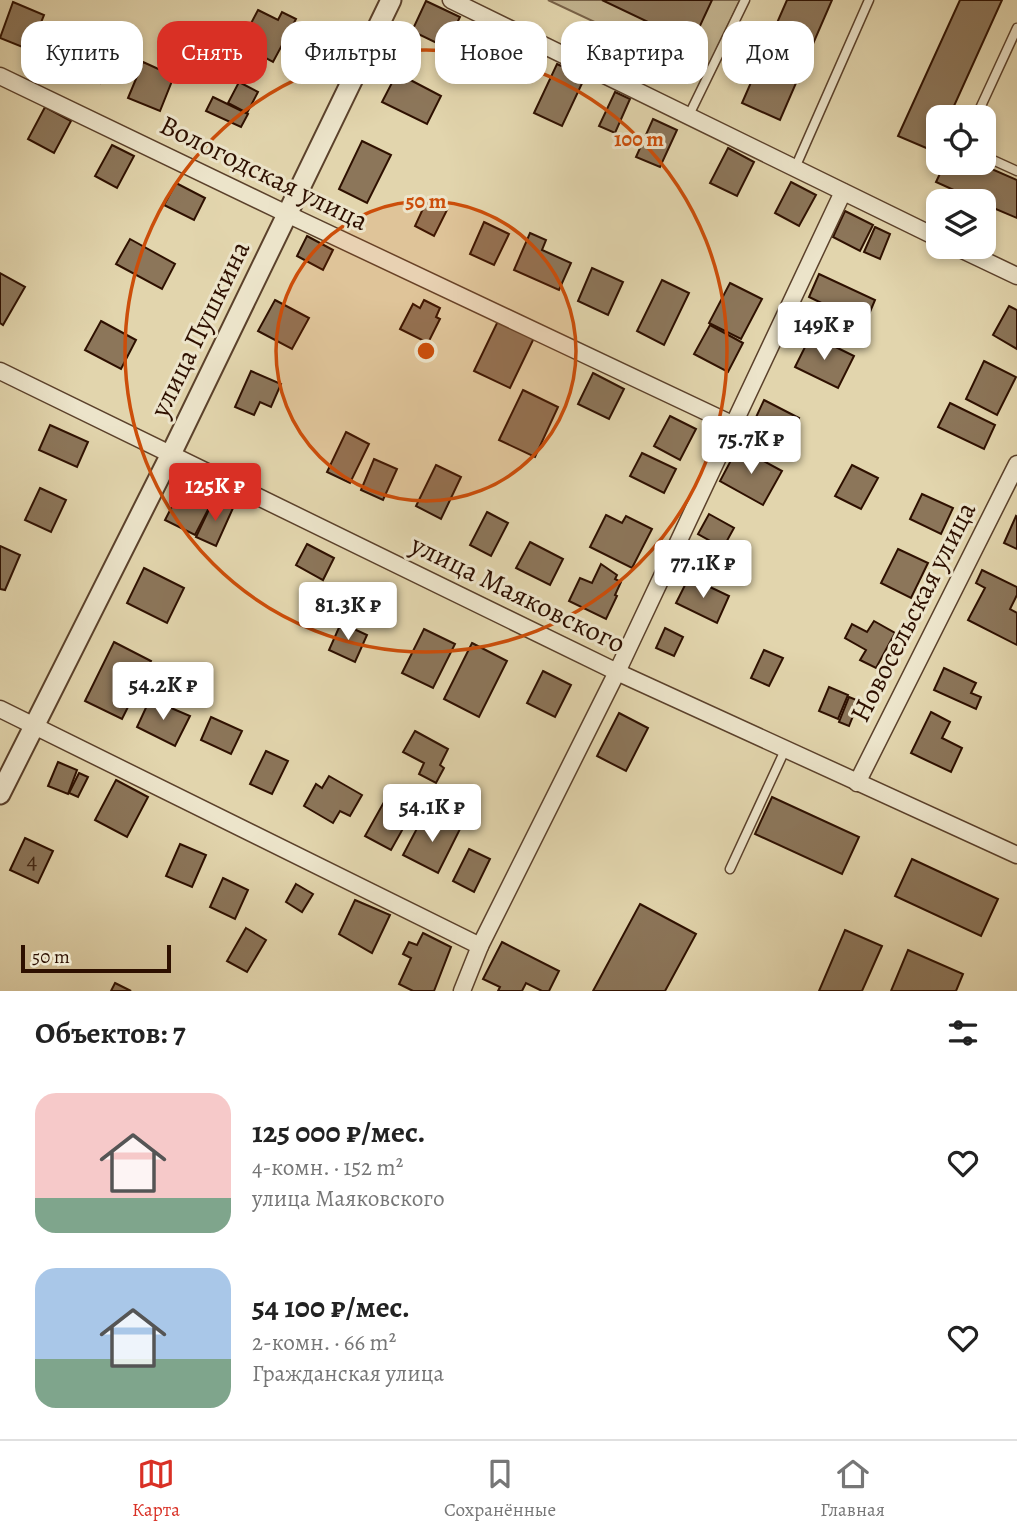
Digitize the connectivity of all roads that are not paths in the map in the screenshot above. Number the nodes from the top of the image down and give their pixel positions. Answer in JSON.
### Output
{"nodes":[{"id":1,"x":391,"y":0,"type":"edge"},
{"id":2,"x":452,"y":0,"type":"edge"},
{"id":3,"x":745,"y":0,"type":"edge"},
{"id":4,"x":869,"y":0,"type":"edge"},
{"id":5,"x":1017,"y":28,"type":"edge"},
{"id":6,"x":0,"y":76,"type":"edge"},
{"id":7,"x":982,"y":105,"type":"edge"},
{"id":8,"x":689,"y":115,"type":"junction"},
{"id":9,"x":996,"y":161,"type":"edge"},
{"id":10,"x":795,"y":168,"type":"junction"},
{"id":11,"x":1017,"y":171,"type":"edge"},
{"id":12,"x":843,"y":192,"type":"junction"},
{"id":13,"x":287,"y":214,"type":"junction"},
{"id":14,"x":926,"y":232,"type":"edge"},
{"id":15,"x":981,"y":259,"type":"edge"},
{"id":16,"x":1017,"y":276,"type":"edge"},
{"id":17,"x":0,"y":371,"type":"edge"},
{"id":18,"x":734,"y":425,"type":"junction"},
{"id":19,"x":171,"y":454,"type":"junction"},
{"id":20,"x":1017,"y":464,"type":"edge"},
{"id":21,"x":617,"y":672,"type":"junction"},
{"id":22,"x":0,"y":709,"type":"edge"},
{"id":23,"x":34,"y":726,"type":"junction"},
{"id":24,"x":785,"y":750,"type":"junction"},
{"id":25,"x":857,"y":783,"type":"junction"},
{"id":26,"x":0,"y":794,"type":"edge"},
{"id":27,"x":1017,"y":855,"type":"edge"},
{"id":28,"x":730,"y":869,"type":"dead end"},
{"id":29,"x":480,"y":946,"type":"junction"},
{"id":30,"x":462,"y":991,"type":"edge"}],
"edges":[{"from":1,"to":13,"type":"street","name":"улица Пушкина"},
{"from":2,"to":8,"type":"street"},
{"from":3,"to":8,"type":"lane"},
{"from":4,"to":10,"type":"lane"},
{"from":5,"to":7,"type":"lane"},
{"from":6,"to":13,"type":"street","name":"Вологодская улица"},
{"from":8,"to":10,"type":"street"},
{"from":9,"to":11,"type":"lane"},
{"from":10,"to":12,"type":"street"},
{"from":12,"to":14,"type":"street"},
{"from":12,"to":18,"type":"street"},
{"from":13,"to":18,"type":"street","name":"Вологодская улица"},
{"from":13,"to":19,"type":"street","name":"улица Пушкина"},
{"from":15,"to":16,"type":"street"},
{"from":17,"to":19,"type":"street","name":"улица Маяковского"},
{"from":18,"to":21,"type":"street"},
{"from":19,"to":21,"type":"street","name":"улица Маяковского"},
{"from":19,"to":23,"type":"street","name":"улица Пушкина"},
{"from":20,"to":25,"type":"street","name":"Новосельская улица"},
{"from":21,"to":24,"type":"street","name":"улица Маяковского"},
{"from":21,"to":29,"type":"street"},
{"from":22,"to":23,"type":"street"},
{"from":23,"to":26,"type":"street","name":"улица Пушкина"},
{"from":23,"to":29,"type":"street"},
{"from":24,"to":25,"type":"street","name":"улица Маяковского"},
{"from":24,"to":28,"type":"lane"},
{"from":25,"to":27,"type":"street","name":"улица Маяковского"},
{"from":29,"to":30,"type":"street"}]}
